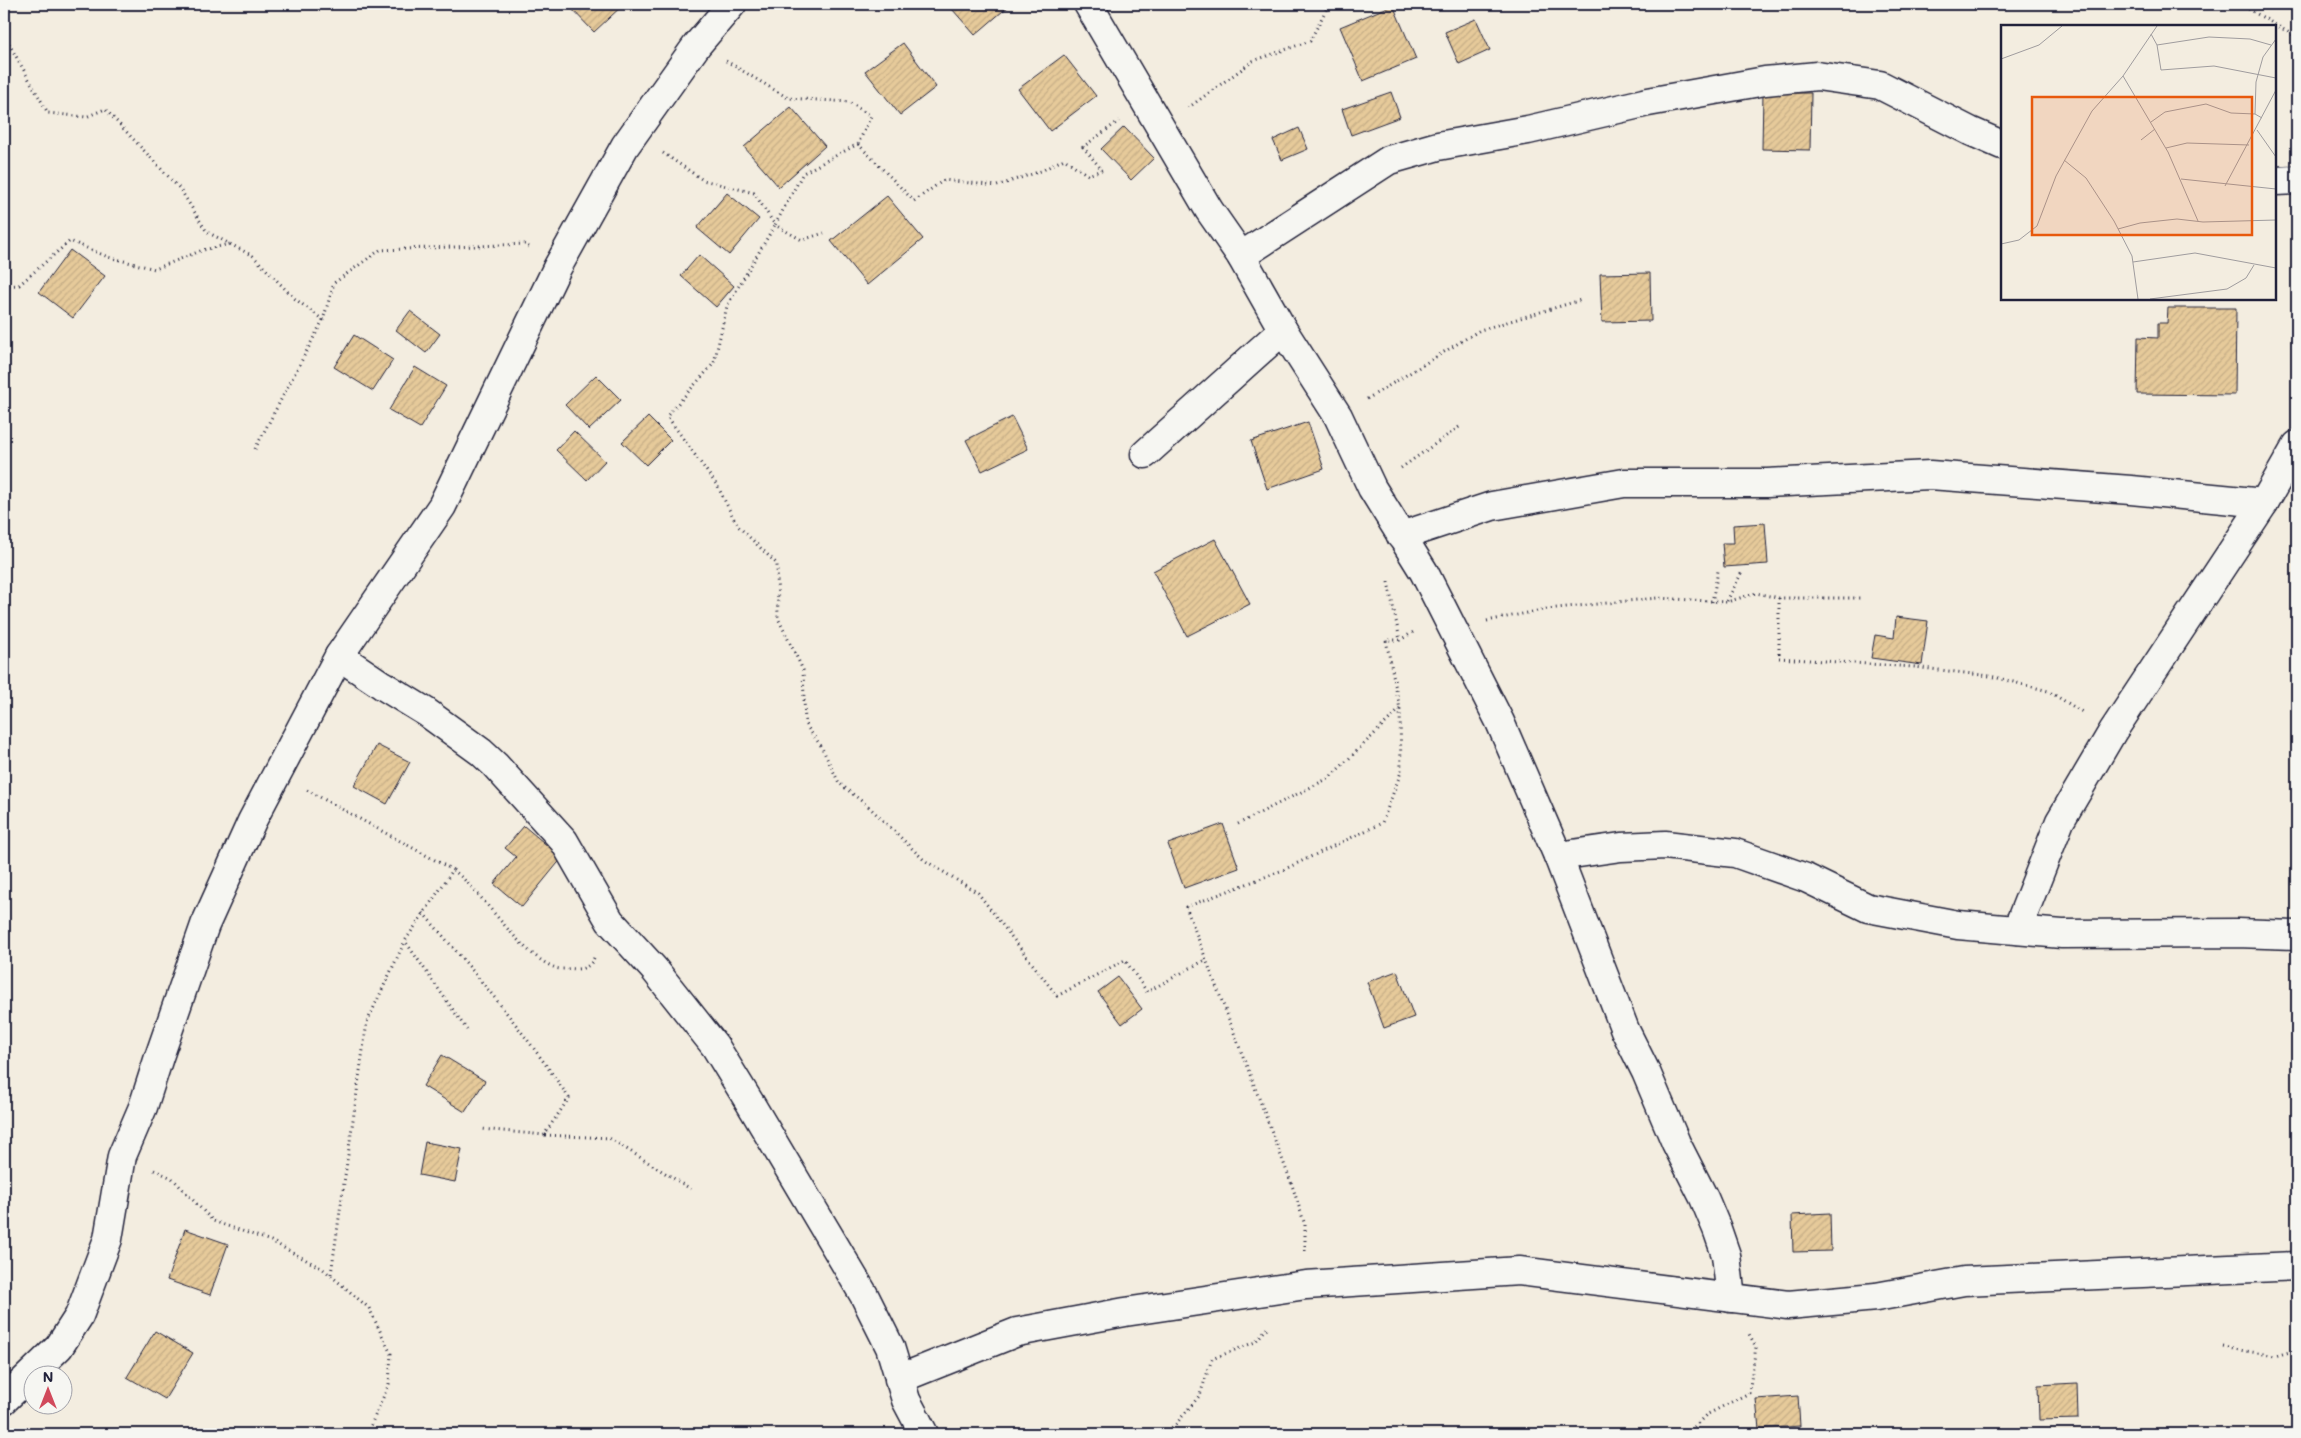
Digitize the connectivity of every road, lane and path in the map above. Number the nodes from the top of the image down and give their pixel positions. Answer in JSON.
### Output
{"nodes":[{"id":1,"x":732,"y":4,"type":"edge"},
{"id":2,"x":1088,"y":4,"type":"edge"},
{"id":3,"x":1329,"y":4,"type":"edge"},
{"id":4,"x":2240,"y":4,"type":"edge"},
{"id":5,"x":2276,"y":25,"type":"edge"},
{"id":6,"x":2276,"y":25,"type":"edge"},
{"id":7,"x":2297,"y":32,"type":"edge"},
{"id":8,"x":4,"y":35,"type":"edge"},
{"id":9,"x":697,"y":45,"type":"junction"},
{"id":10,"x":1161,"y":128,"type":"junction"},
{"id":11,"x":634,"y":133,"type":"junction"},
{"id":12,"x":858,"y":144,"type":"junction"},
{"id":13,"x":2001,"y":144,"type":"edge"},
{"id":14,"x":2297,"y":180,"type":"edge"},
{"id":15,"x":2276,"y":181,"type":"edge"},
{"id":16,"x":775,"y":225,"type":"junction"},
{"id":17,"x":824,"y":233,"type":"dead end"},
{"id":18,"x":230,"y":244,"type":"junction"},
{"id":19,"x":1241,"y":256,"type":"junction"},
{"id":20,"x":558,"y":268,"type":"junction"},
{"id":21,"x":4,"y":286,"type":"edge"},
{"id":22,"x":1581,"y":300,"type":"dead end"},
{"id":23,"x":323,"y":320,"type":"junction"},
{"id":24,"x":1283,"y":330,"type":"junction"},
{"id":25,"x":1338,"y":416,"type":"junction"},
{"id":26,"x":1462,"y":425,"type":"dead end"},
{"id":27,"x":2297,"y":445,"type":"edge"},
{"id":28,"x":255,"y":448,"type":"dead end"},
{"id":29,"x":1145,"y":454,"type":"dead end"},
{"id":30,"x":1372,"y":488,"type":"junction"},
{"id":31,"x":2264,"y":503,"type":"junction"},
{"id":32,"x":1401,"y":536,"type":"junction"},
{"id":33,"x":1718,"y":570,"type":"dead end"},
{"id":34,"x":1742,"y":572,"type":"dead end"},
{"id":35,"x":1779,"y":598,"type":"junction"},
{"id":36,"x":1860,"y":598,"type":"dead end"},
{"id":37,"x":1712,"y":602,"type":"junction"},
{"id":38,"x":1727,"y":602,"type":"junction"},
{"id":39,"x":1452,"y":628,"type":"junction"},
{"id":40,"x":339,"y":656,"type":"junction"},
{"id":41,"x":1400,"y":709,"type":"junction"},
{"id":42,"x":2113,"y":731,"type":"junction"},
{"id":43,"x":278,"y":774,"type":"junction"},
{"id":44,"x":1238,"y":824,"type":"dead end"},
{"id":45,"x":1558,"y":856,"type":"junction"},
{"id":46,"x":453,"y":870,"type":"junction"},
{"id":47,"x":423,"y":913,"type":"junction"},
{"id":48,"x":610,"y":920,"type":"junction"},
{"id":49,"x":2017,"y":930,"type":"junction"},
{"id":50,"x":2297,"y":935,"type":"edge"},
{"id":51,"x":405,"y":941,"type":"junction"},
{"id":52,"x":1206,"y":960,"type":"junction"},
{"id":53,"x":467,"y":1030,"type":"dead end"},
{"id":54,"x":482,"y":1129,"type":"dead end"},
{"id":55,"x":544,"y":1135,"type":"junction"},
{"id":56,"x":122,"y":1156,"type":"junction"},
{"id":57,"x":694,"y":1191,"type":"dead end"},
{"id":58,"x":2297,"y":1266,"type":"edge"},
{"id":59,"x":331,"y":1274,"type":"junction"},
{"id":60,"x":1306,"y":1285,"type":"junction"},
{"id":61,"x":1731,"y":1298,"type":"junction"},
{"id":62,"x":2223,"y":1347,"type":"dead end"},
{"id":63,"x":2297,"y":1350,"type":"edge"},
{"id":64,"x":899,"y":1379,"type":"junction"},
{"id":65,"x":4,"y":1400,"type":"edge"},
{"id":66,"x":367,"y":1434,"type":"edge"},
{"id":67,"x":924,"y":1434,"type":"edge"},
{"id":68,"x":1164,"y":1434,"type":"edge"},
{"id":69,"x":1687,"y":1434,"type":"edge"}],
"edges":[{"from":1,"to":9,"type":"street"},
{"from":2,"to":10,"type":"street"},
{"from":3,"to":10,"type":"path"},
{"from":4,"to":5,"type":"path"},
{"from":6,"to":7,"type":"path"},
{"from":8,"to":18,"type":"path"},
{"from":9,"to":11,"type":"street"},
{"from":9,"to":12,"type":"path"},
{"from":10,"to":12,"type":"path"},
{"from":10,"to":19,"type":"street"},
{"from":11,"to":16,"type":"path"},
{"from":11,"to":20,"type":"street"},
{"from":12,"to":16,"type":"path"},
{"from":13,"to":19,"type":"street"},
{"from":14,"to":15,"type":"street"},
{"from":16,"to":17,"type":"path"},
{"from":16,"to":52,"type":"path"},
{"from":18,"to":21,"type":"path"},
{"from":18,"to":23,"type":"path"},
{"from":19,"to":24,"type":"street"},
{"from":20,"to":23,"type":"path"},
{"from":20,"to":40,"type":"street"},
{"from":22,"to":25,"type":"path"},
{"from":23,"to":28,"type":"path"},
{"from":24,"to":25,"type":"street"},
{"from":24,"to":29,"type":"street"},
{"from":25,"to":30,"type":"street"},
{"from":26,"to":30,"type":"path"},
{"from":27,"to":31,"type":"street"},
{"from":30,"to":32,"type":"street"},
{"from":31,"to":32,"type":"street"},
{"from":31,"to":42,"type":"street"},
{"from":32,"to":39,"type":"street"},
{"from":33,"to":37,"type":"path"},
{"from":34,"to":38,"type":"path"},
{"from":35,"to":36,"type":"path"},
{"from":35,"to":38,"type":"path"},
{"from":35,"to":42,"type":"path"},
{"from":37,"to":38,"type":"path"},
{"from":37,"to":39,"type":"path"},
{"from":39,"to":41,"type":"path"},
{"from":39,"to":45,"type":"street"},
{"from":40,"to":43,"type":"street"},
{"from":40,"to":48,"type":"street"},
{"from":41,"to":44,"type":"path"},
{"from":41,"to":52,"type":"path"},
{"from":42,"to":49,"type":"street"},
{"from":43,"to":46,"type":"path"},
{"from":43,"to":56,"type":"street"},
{"from":45,"to":49,"type":"street"},
{"from":45,"to":61,"type":"street"},
{"from":46,"to":47,"type":"path"},
{"from":46,"to":48,"type":"path"},
{"from":47,"to":51,"type":"path"},
{"from":47,"to":55,"type":"path"},
{"from":48,"to":64,"type":"street"},
{"from":49,"to":50,"type":"street"},
{"from":51,"to":53,"type":"path"},
{"from":51,"to":59,"type":"path"},
{"from":52,"to":60,"type":"path"},
{"from":54,"to":55,"type":"path"},
{"from":55,"to":57,"type":"path"},
{"from":56,"to":59,"type":"path"},
{"from":56,"to":65,"type":"street"},
{"from":58,"to":61,"type":"street"},
{"from":59,"to":66,"type":"path"},
{"from":60,"to":61,"type":"street"},
{"from":60,"to":64,"type":"street"},
{"from":60,"to":68,"type":"path"},
{"from":61,"to":69,"type":"path"},
{"from":62,"to":63,"type":"path"},
{"from":64,"to":67,"type":"street"}]}
